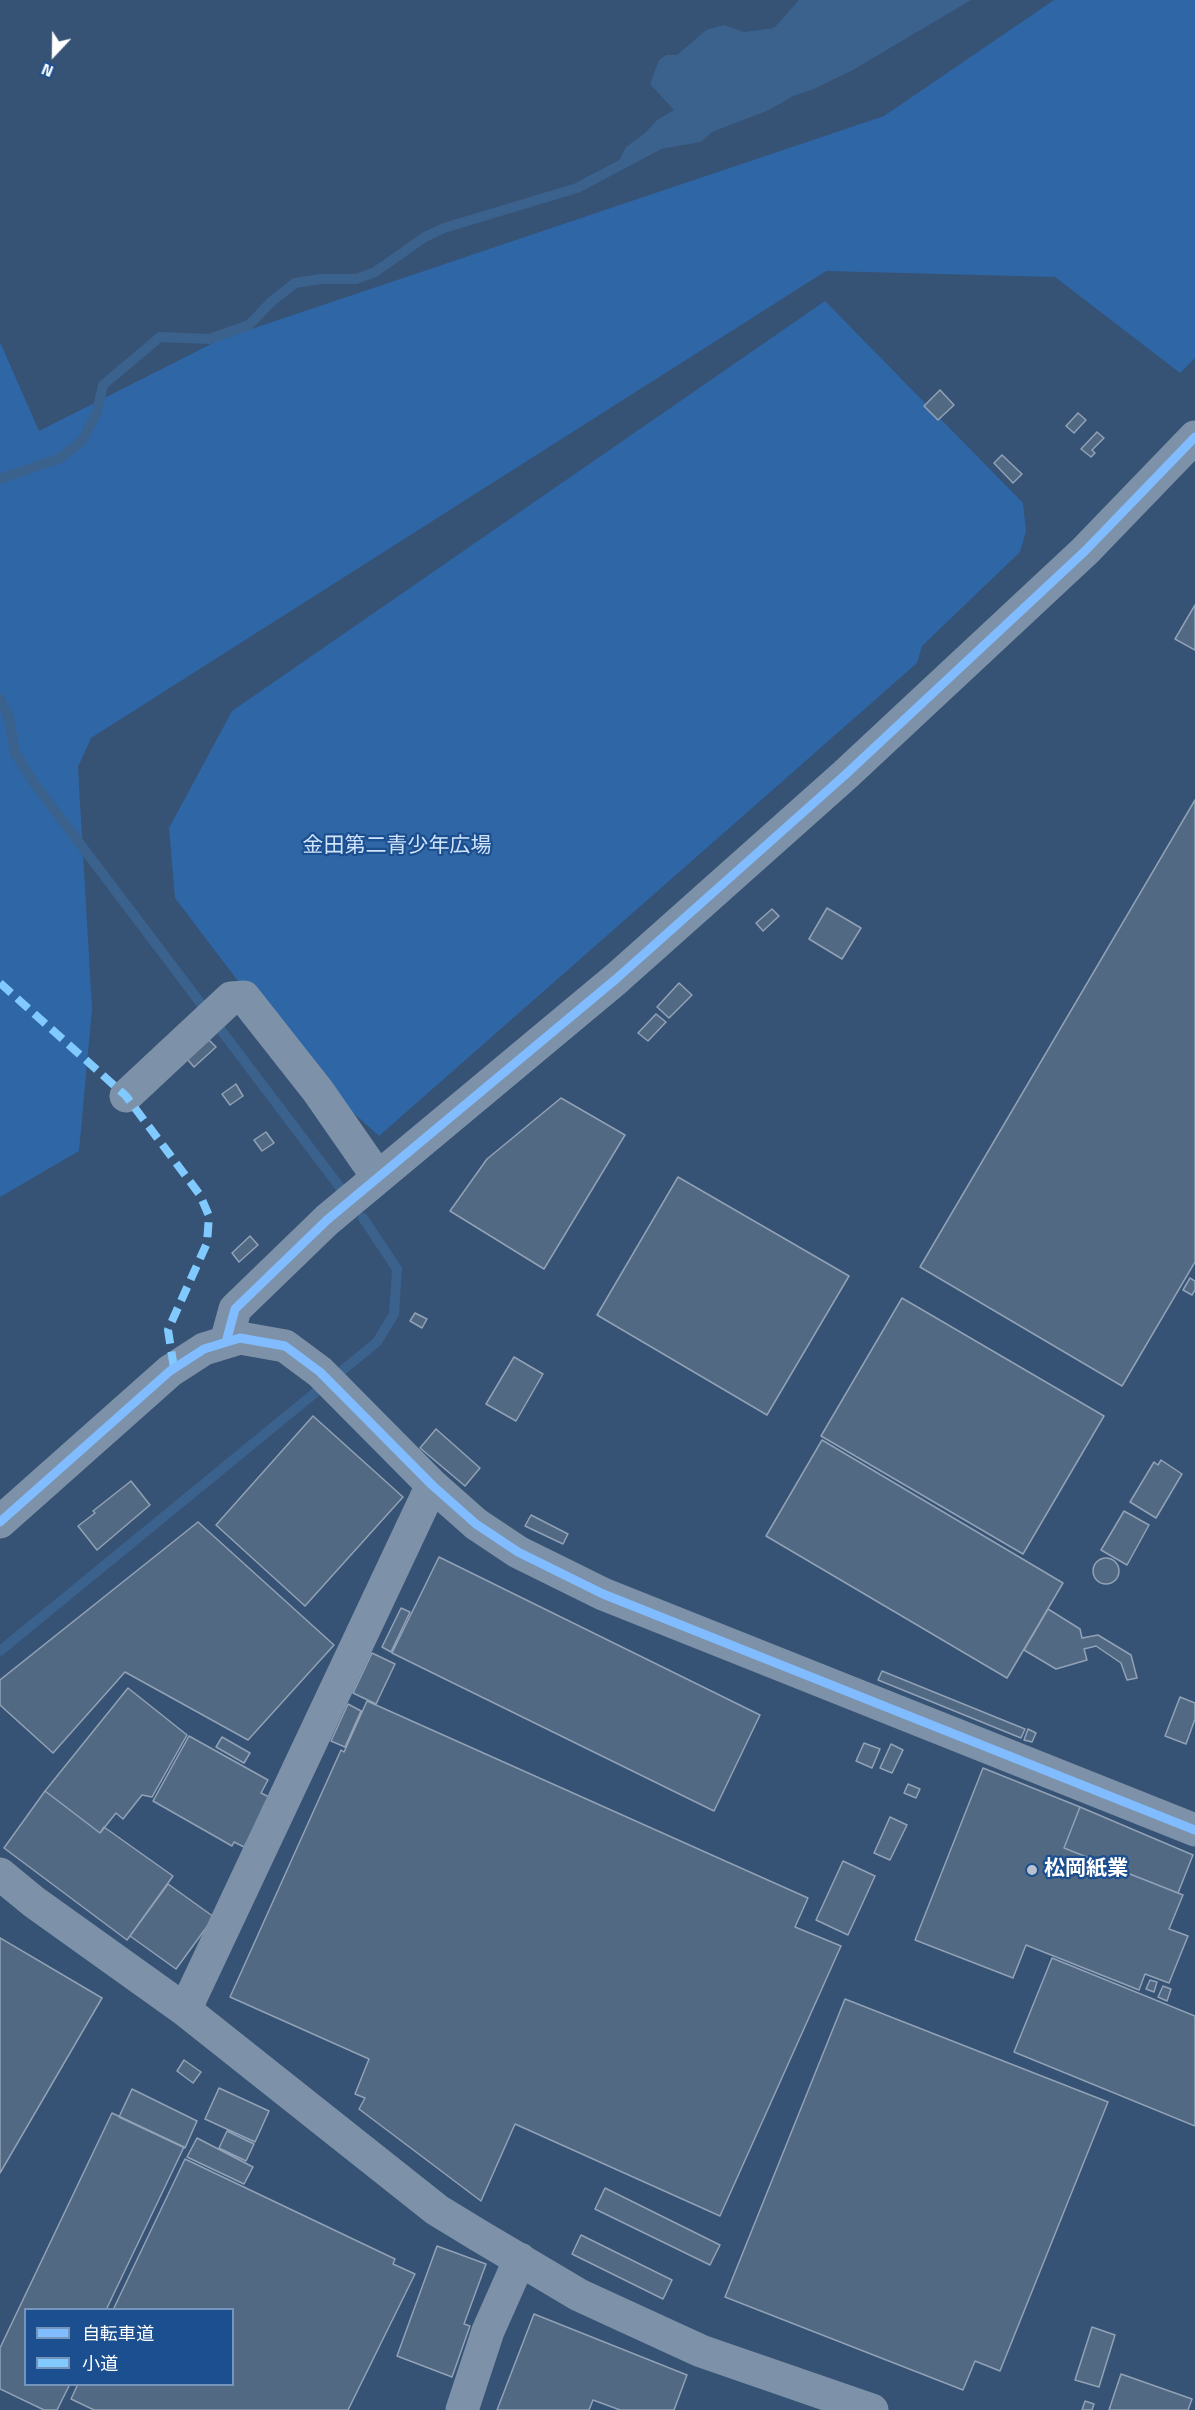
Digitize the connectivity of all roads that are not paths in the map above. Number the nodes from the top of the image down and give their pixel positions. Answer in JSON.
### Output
{"nodes":[{"id":1,"x":1195,"y":437,"type":"edge"},
{"id":2,"x":126,"y":1095,"type":"dead end"},
{"id":3,"x":377,"y":1176,"type":"junction"},
{"id":4,"x":226,"y":1342,"type":"junction"},
{"id":5,"x":432,"y":1485,"type":"junction"},
{"id":6,"x":0,"y":1522,"type":"edge"},
{"id":7,"x":1195,"y":1830,"type":"edge"},
{"id":8,"x":0,"y":1874,"type":"edge"},
{"id":9,"x":185,"y":2010,"type":"junction"},
{"id":10,"x":520,"y":2259,"type":"junction"},
{"id":11,"x":462,"y":2410,"type":"edge"},
{"id":12,"x":872,"y":2410,"type":"edge"}],
"edges":[{"from":1,"to":3,"type":"street"},
{"from":2,"to":3,"type":"street"},
{"from":3,"to":4,"type":"street"},
{"from":4,"to":5,"type":"street"},
{"from":4,"to":6,"type":"street"},
{"from":5,"to":7,"type":"street"},
{"from":5,"to":9,"type":"street"},
{"from":8,"to":9,"type":"street"},
{"from":9,"to":10,"type":"street"},
{"from":10,"to":11,"type":"street"},
{"from":10,"to":12,"type":"street"}]}
